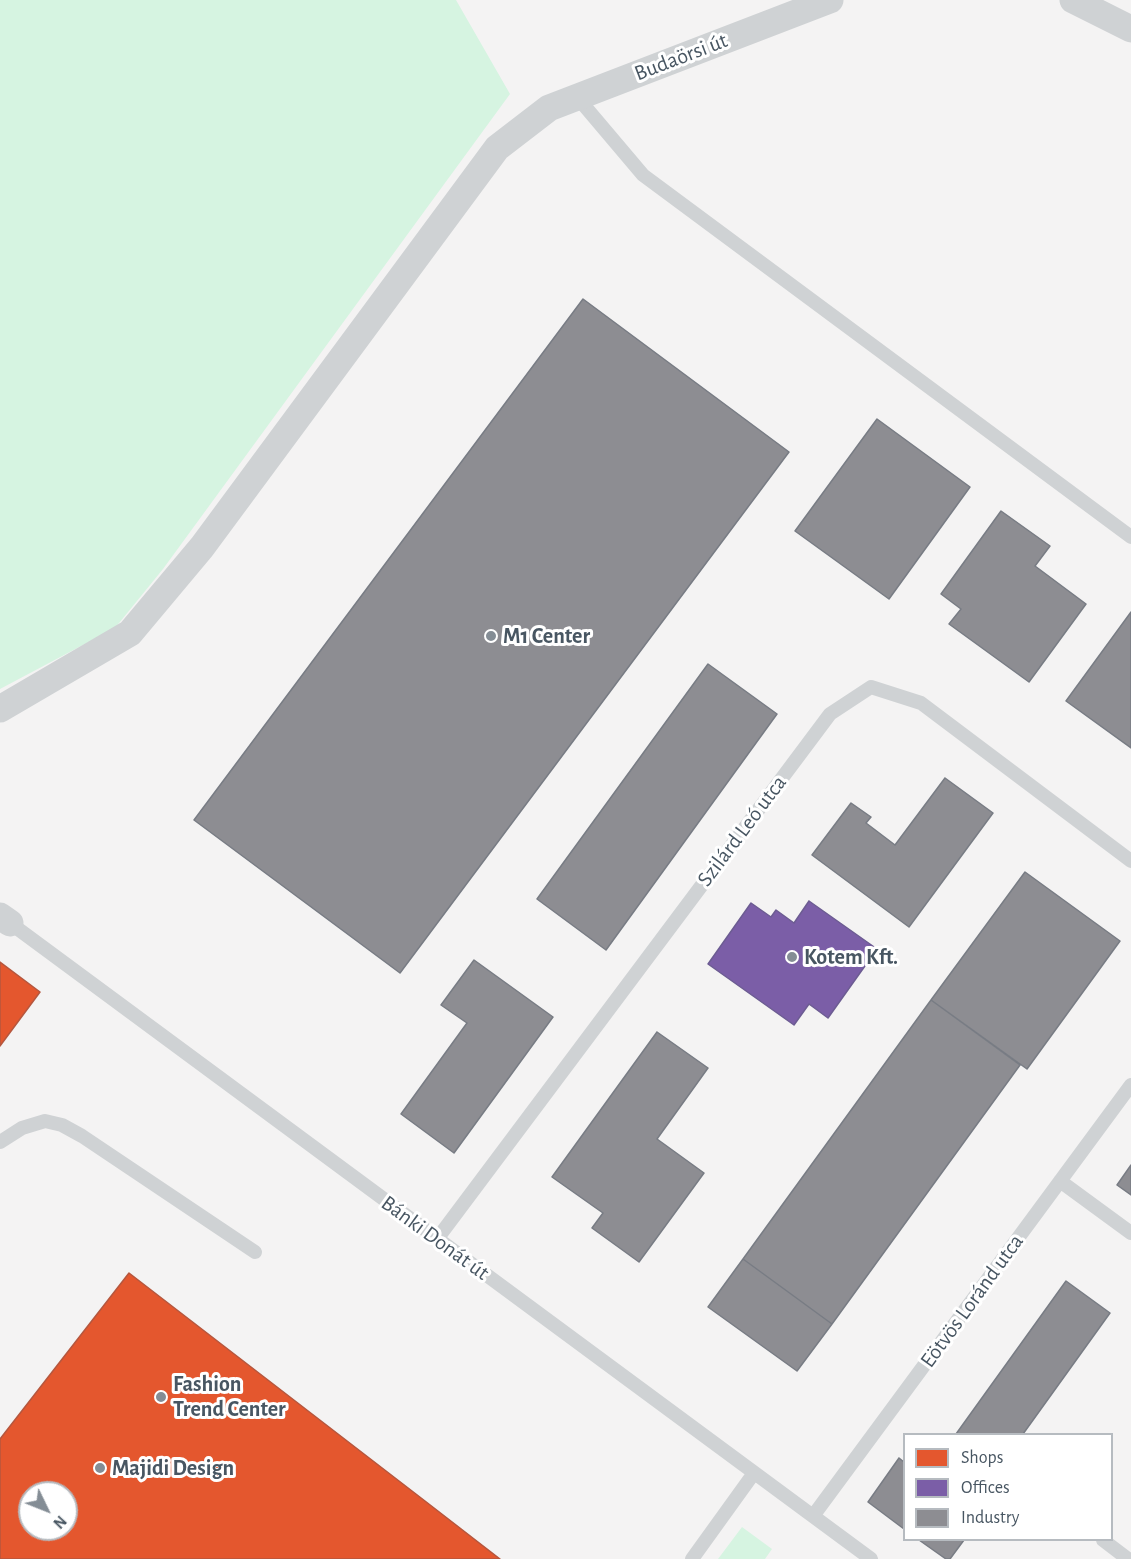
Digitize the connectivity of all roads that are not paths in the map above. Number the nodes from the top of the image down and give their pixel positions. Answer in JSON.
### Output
{"nodes":[{"id":1,"x":830,"y":0,"type":"edge"},
{"id":2,"x":1073,"y":0,"type":"edge"},
{"id":3,"x":1131,"y":29,"type":"edge"},
{"id":4,"x":577,"y":97,"type":"junction"},
{"id":5,"x":1131,"y":537,"type":"edge"},
{"id":6,"x":0,"y":709,"type":"edge"},
{"id":7,"x":1131,"y":861,"type":"edge"},
{"id":8,"x":5,"y":920,"type":"edge"},
{"id":9,"x":1131,"y":1085,"type":"edge"},
{"id":10,"x":0,"y":1142,"type":"edge"},
{"id":11,"x":1060,"y":1181,"type":"junction"},
{"id":12,"x":1131,"y":1233,"type":"edge"},
{"id":13,"x":437,"y":1239,"type":"junction"},
{"id":14,"x":255,"y":1252,"type":"dead end"},
{"id":15,"x":754,"y":1473,"type":"junction"},
{"id":16,"x":813,"y":1516,"type":"junction"},
{"id":17,"x":1106,"y":1541,"type":"edge"},
{"id":18,"x":692,"y":1559,"type":"edge"},
{"id":19,"x":871,"y":1559,"type":"edge"},
{"id":20,"x":1128,"y":1559,"type":"edge"}],
"edges":[{"from":1,"to":4,"type":"street","name":"Budaörsi út"},
{"from":2,"to":3,"type":"street"},
{"from":4,"to":5,"type":"lane"},
{"from":4,"to":6,"type":"street","name":"Budaörsi út"},
{"from":7,"to":13,"type":"lane","name":"Szilárd Leó utca"},
{"from":8,"to":13,"type":"lane","name":"Bánki Donát út"},
{"from":9,"to":11,"type":"lane","name":"Eötvös Loránd utca"},
{"from":10,"to":14,"type":"lane"},
{"from":11,"to":12,"type":"lane"},
{"from":11,"to":16,"type":"lane","name":"Eötvös Loránd utca"},
{"from":13,"to":15,"type":"lane","name":"Bánki Donát út"},
{"from":15,"to":16,"type":"lane","name":"Bánki Donát út"},
{"from":15,"to":18,"type":"lane"},
{"from":16,"to":19,"type":"lane","name":"Bánki Donát út"},
{"from":17,"to":20,"type":"lane"}]}
